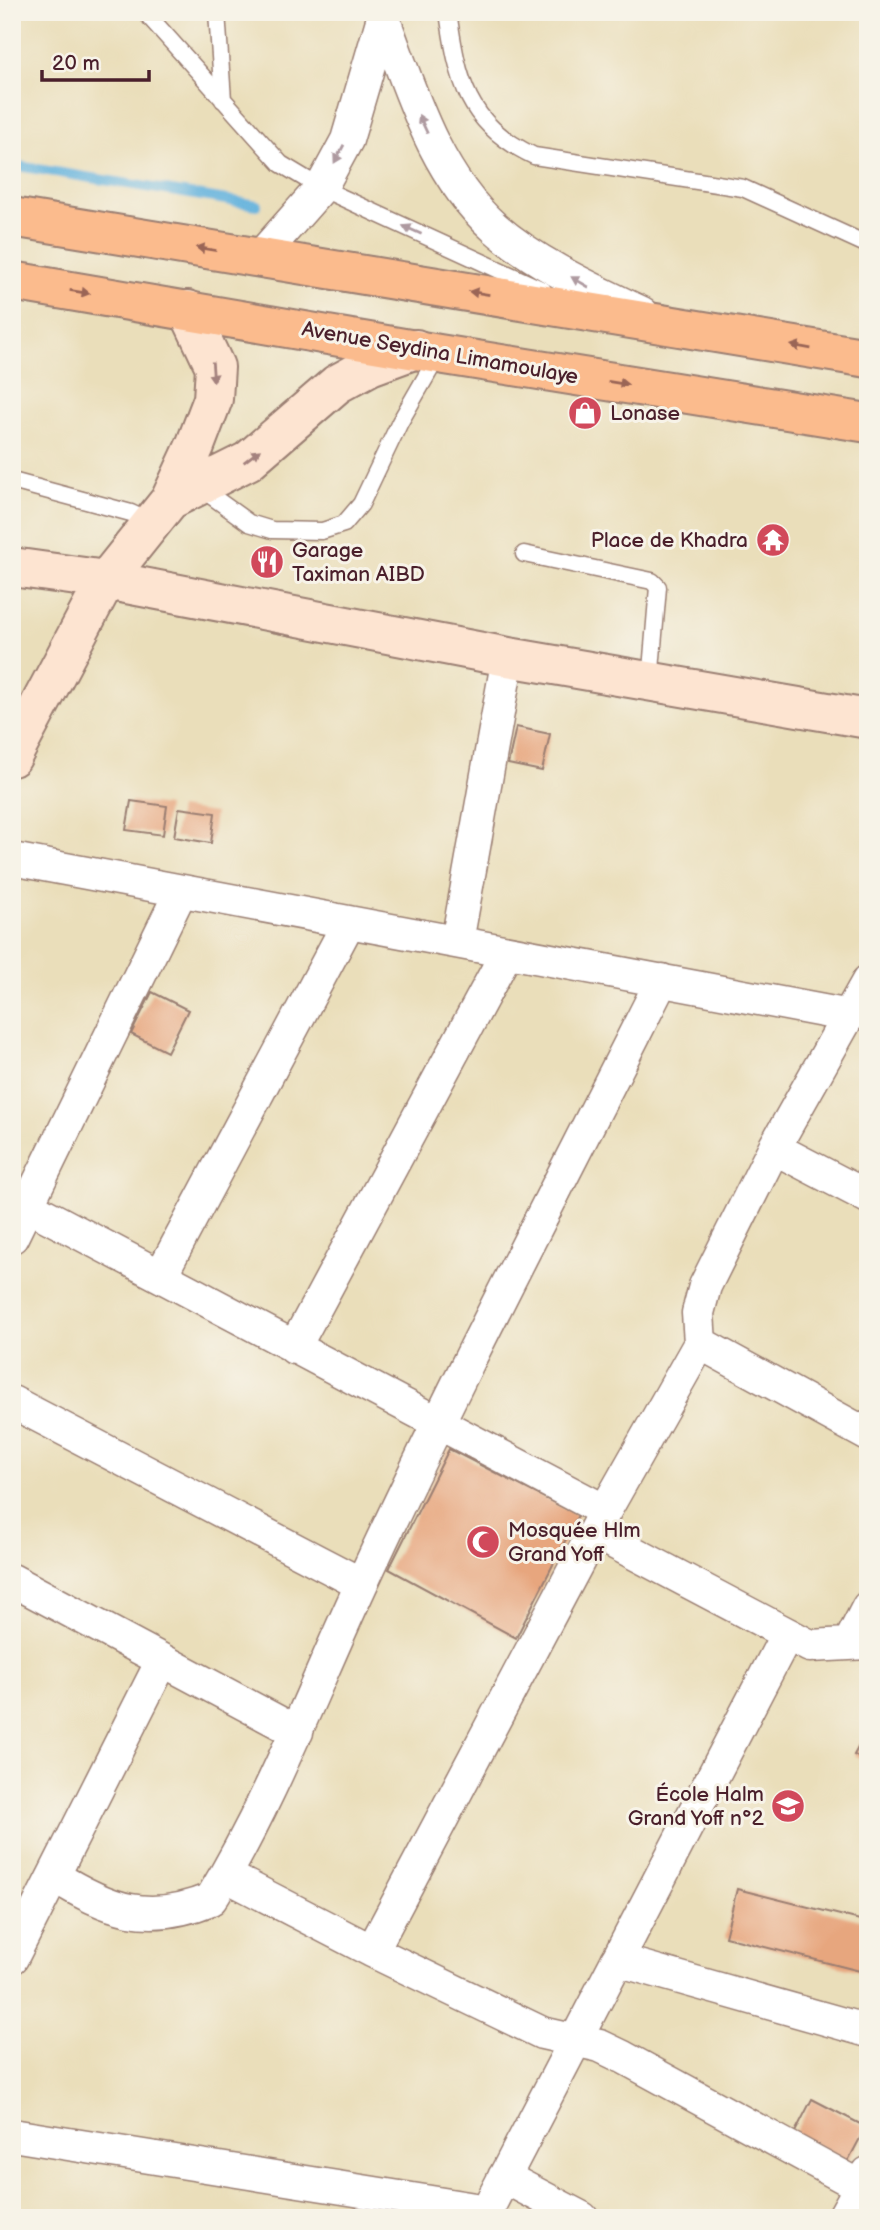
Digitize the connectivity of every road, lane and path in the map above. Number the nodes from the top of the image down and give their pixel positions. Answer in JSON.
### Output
{"nodes":[{"id":1,"x":145,"y":12,"type":"edge"},
{"id":2,"x":218,"y":12,"type":"edge"},
{"id":3,"x":448,"y":12,"type":"edge"},
{"id":4,"x":384,"y":16,"type":"edge"},
{"id":5,"x":223,"y":100,"type":"junction"},
{"id":6,"x":321,"y":188,"type":"junction"},
{"id":7,"x":12,"y":217,"type":"edge"},
{"id":8,"x":868,"y":245,"type":"edge"},
{"id":9,"x":259,"y":258,"type":"junction"},
{"id":10,"x":12,"y":281,"type":"edge"},
{"id":11,"x":188,"y":310,"type":"junction"},
{"id":12,"x":585,"y":310,"type":"junction"},
{"id":13,"x":663,"y":323,"type":"junction"},
{"id":14,"x":428,"y":352,"type":"junction"},
{"id":15,"x":868,"y":358,"type":"edge"},
{"id":16,"x":868,"y":423,"type":"edge"},
{"id":17,"x":12,"y":481,"type":"edge"},
{"id":18,"x":173,"y":502,"type":"junction"},
{"id":19,"x":524,"y":554,"type":"dead end"},
{"id":20,"x":12,"y":568,"type":"edge"},
{"id":21,"x":106,"y":580,"type":"junction"},
{"id":22,"x":508,"y":657,"type":"junction"},
{"id":23,"x":650,"y":681,"type":"junction"},
{"id":24,"x":868,"y":719,"type":"edge"},
{"id":25,"x":12,"y":757,"type":"edge"},
{"id":26,"x":12,"y":859,"type":"edge"},
{"id":27,"x":181,"y":891,"type":"junction"},
{"id":28,"x":349,"y":922,"type":"junction"},
{"id":29,"x":457,"y":942,"type":"junction"},
{"id":30,"x":507,"y":952,"type":"junction"},
{"id":31,"x":663,"y":981,"type":"junction"},
{"id":32,"x":868,"y":981,"type":"edge"},
{"id":33,"x":850,"y":1016,"type":"junction"},
{"id":34,"x":774,"y":1148,"type":"junction"},
{"id":35,"x":868,"y":1198,"type":"edge"},
{"id":36,"x":28,"y":1206,"type":"junction"},
{"id":37,"x":12,"y":1237,"type":"edge"},
{"id":38,"x":161,"y":1275,"type":"junction"},
{"id":39,"x":700,"y":1343,"type":"junction"},
{"id":40,"x":294,"y":1348,"type":"junction"},
{"id":41,"x":12,"y":1402,"type":"edge"},
{"id":42,"x":438,"y":1425,"type":"junction"},
{"id":43,"x":868,"y":1435,"type":"edge"},
{"id":44,"x":601,"y":1522,"type":"junction"},
{"id":45,"x":361,"y":1584,"type":"junction"},
{"id":46,"x":15,"y":1588,"type":"edge"},
{"id":47,"x":868,"y":1607,"type":"edge"},
{"id":48,"x":787,"y":1634,"type":"junction"},
{"id":49,"x":858,"y":1643,"type":"edge"},
{"id":50,"x":162,"y":1661,"type":"junction"},
{"id":51,"x":297,"y":1732,"type":"junction"},
{"id":52,"x":225,"y":1875,"type":"junction"},
{"id":53,"x":54,"y":1876,"type":"junction"},
{"id":54,"x":21,"y":1920,"type":"edge"},
{"id":55,"x":372,"y":1951,"type":"junction"},
{"id":56,"x":12,"y":1958,"type":"edge"},
{"id":57,"x":617,"y":1960,"type":"junction"},
{"id":58,"x":868,"y":2031,"type":"edge"},
{"id":59,"x":575,"y":2042,"type":"junction"},
{"id":60,"x":12,"y":2135,"type":"edge"},
{"id":61,"x":505,"y":2177,"type":"junction"},
{"id":62,"x":864,"y":2179,"type":"edge"},
{"id":63,"x":485,"y":2214,"type":"edge"},
{"id":64,"x":583,"y":2218,"type":"edge"},
{"id":65,"x":843,"y":2218,"type":"edge"}],
"edges":[{"from":1,"to":5,"type":"lane"},
{"from":2,"to":5,"type":"lane"},
{"from":3,"to":8,"type":"lane"},
{"from":4,"to":6,"type":"street","one_way":true},
{"from":13,"to":4,"type":"street","one_way":true},
{"from":5,"to":6,"type":"lane"},
{"from":6,"to":9,"type":"street"},
{"from":12,"to":6,"type":"lane","one_way":true},
{"from":9,"to":7,"type":"highway","one_way":true},
{"from":12,"to":9,"type":"highway","one_way":true},
{"from":10,"to":11,"type":"highway","name":"Avenue Seydina Limamoulaye","one_way":true},
{"from":11,"to":14,"type":"highway","name":"Avenue Seydina Limamoulaye"},
{"from":11,"to":18,"type":"street","one_way":true},
{"from":12,"to":13,"type":"highway"},
{"from":15,"to":13,"type":"highway","one_way":true},
{"from":14,"to":16,"type":"highway","name":"Avenue Seydina Limamoulaye","one_way":true},
{"from":18,"to":14,"type":"street","one_way":true},
{"from":14,"to":18,"type":"lane"},
{"from":17,"to":18,"type":"lane"},
{"from":18,"to":21,"type":"street"},
{"from":19,"to":23,"type":"lane"},
{"from":20,"to":21,"type":"street"},
{"from":21,"to":22,"type":"street"},
{"from":21,"to":25,"type":"street"},
{"from":22,"to":23,"type":"street"},
{"from":22,"to":29,"type":"street"},
{"from":23,"to":24,"type":"street"},
{"from":26,"to":27,"type":"street"},
{"from":27,"to":28,"type":"street"},
{"from":27,"to":36,"type":"street"},
{"from":28,"to":29,"type":"street"},
{"from":28,"to":38,"type":"street"},
{"from":29,"to":30,"type":"street"},
{"from":30,"to":31,"type":"street"},
{"from":30,"to":40,"type":"street"},
{"from":31,"to":33,"type":"street"},
{"from":31,"to":42,"type":"street"},
{"from":32,"to":33,"type":"street"},
{"from":33,"to":34,"type":"street"},
{"from":34,"to":35,"type":"street"},
{"from":34,"to":39,"type":"street"},
{"from":36,"to":37,"type":"street"},
{"from":36,"to":38,"type":"street"},
{"from":38,"to":40,"type":"street"},
{"from":39,"to":43,"type":"street"},
{"from":39,"to":44,"type":"street"},
{"from":40,"to":42,"type":"street"},
{"from":41,"to":45,"type":"street"},
{"from":42,"to":44,"type":"street"},
{"from":42,"to":45,"type":"street"},
{"from":44,"to":48,"type":"street"},
{"from":44,"to":55,"type":"street"},
{"from":45,"to":51,"type":"street"},
{"from":46,"to":50,"type":"street"},
{"from":47,"to":49,"type":"street"},
{"from":48,"to":49,"type":"street"},
{"from":48,"to":57,"type":"street"},
{"from":50,"to":51,"type":"street"},
{"from":50,"to":53,"type":"street"},
{"from":51,"to":52,"type":"street"},
{"from":52,"to":53,"type":"street"},
{"from":52,"to":55,"type":"street"},
{"from":53,"to":54,"type":"street"},
{"from":54,"to":56,"type":"street"},
{"from":55,"to":59,"type":"street"},
{"from":57,"to":58,"type":"street"},
{"from":57,"to":59,"type":"street"},
{"from":59,"to":61,"type":"street"},
{"from":59,"to":62,"type":"street"},
{"from":60,"to":63,"type":"street"},
{"from":61,"to":63,"type":"street"},
{"from":61,"to":64,"type":"street"},
{"from":62,"to":65,"type":"street"}]}
